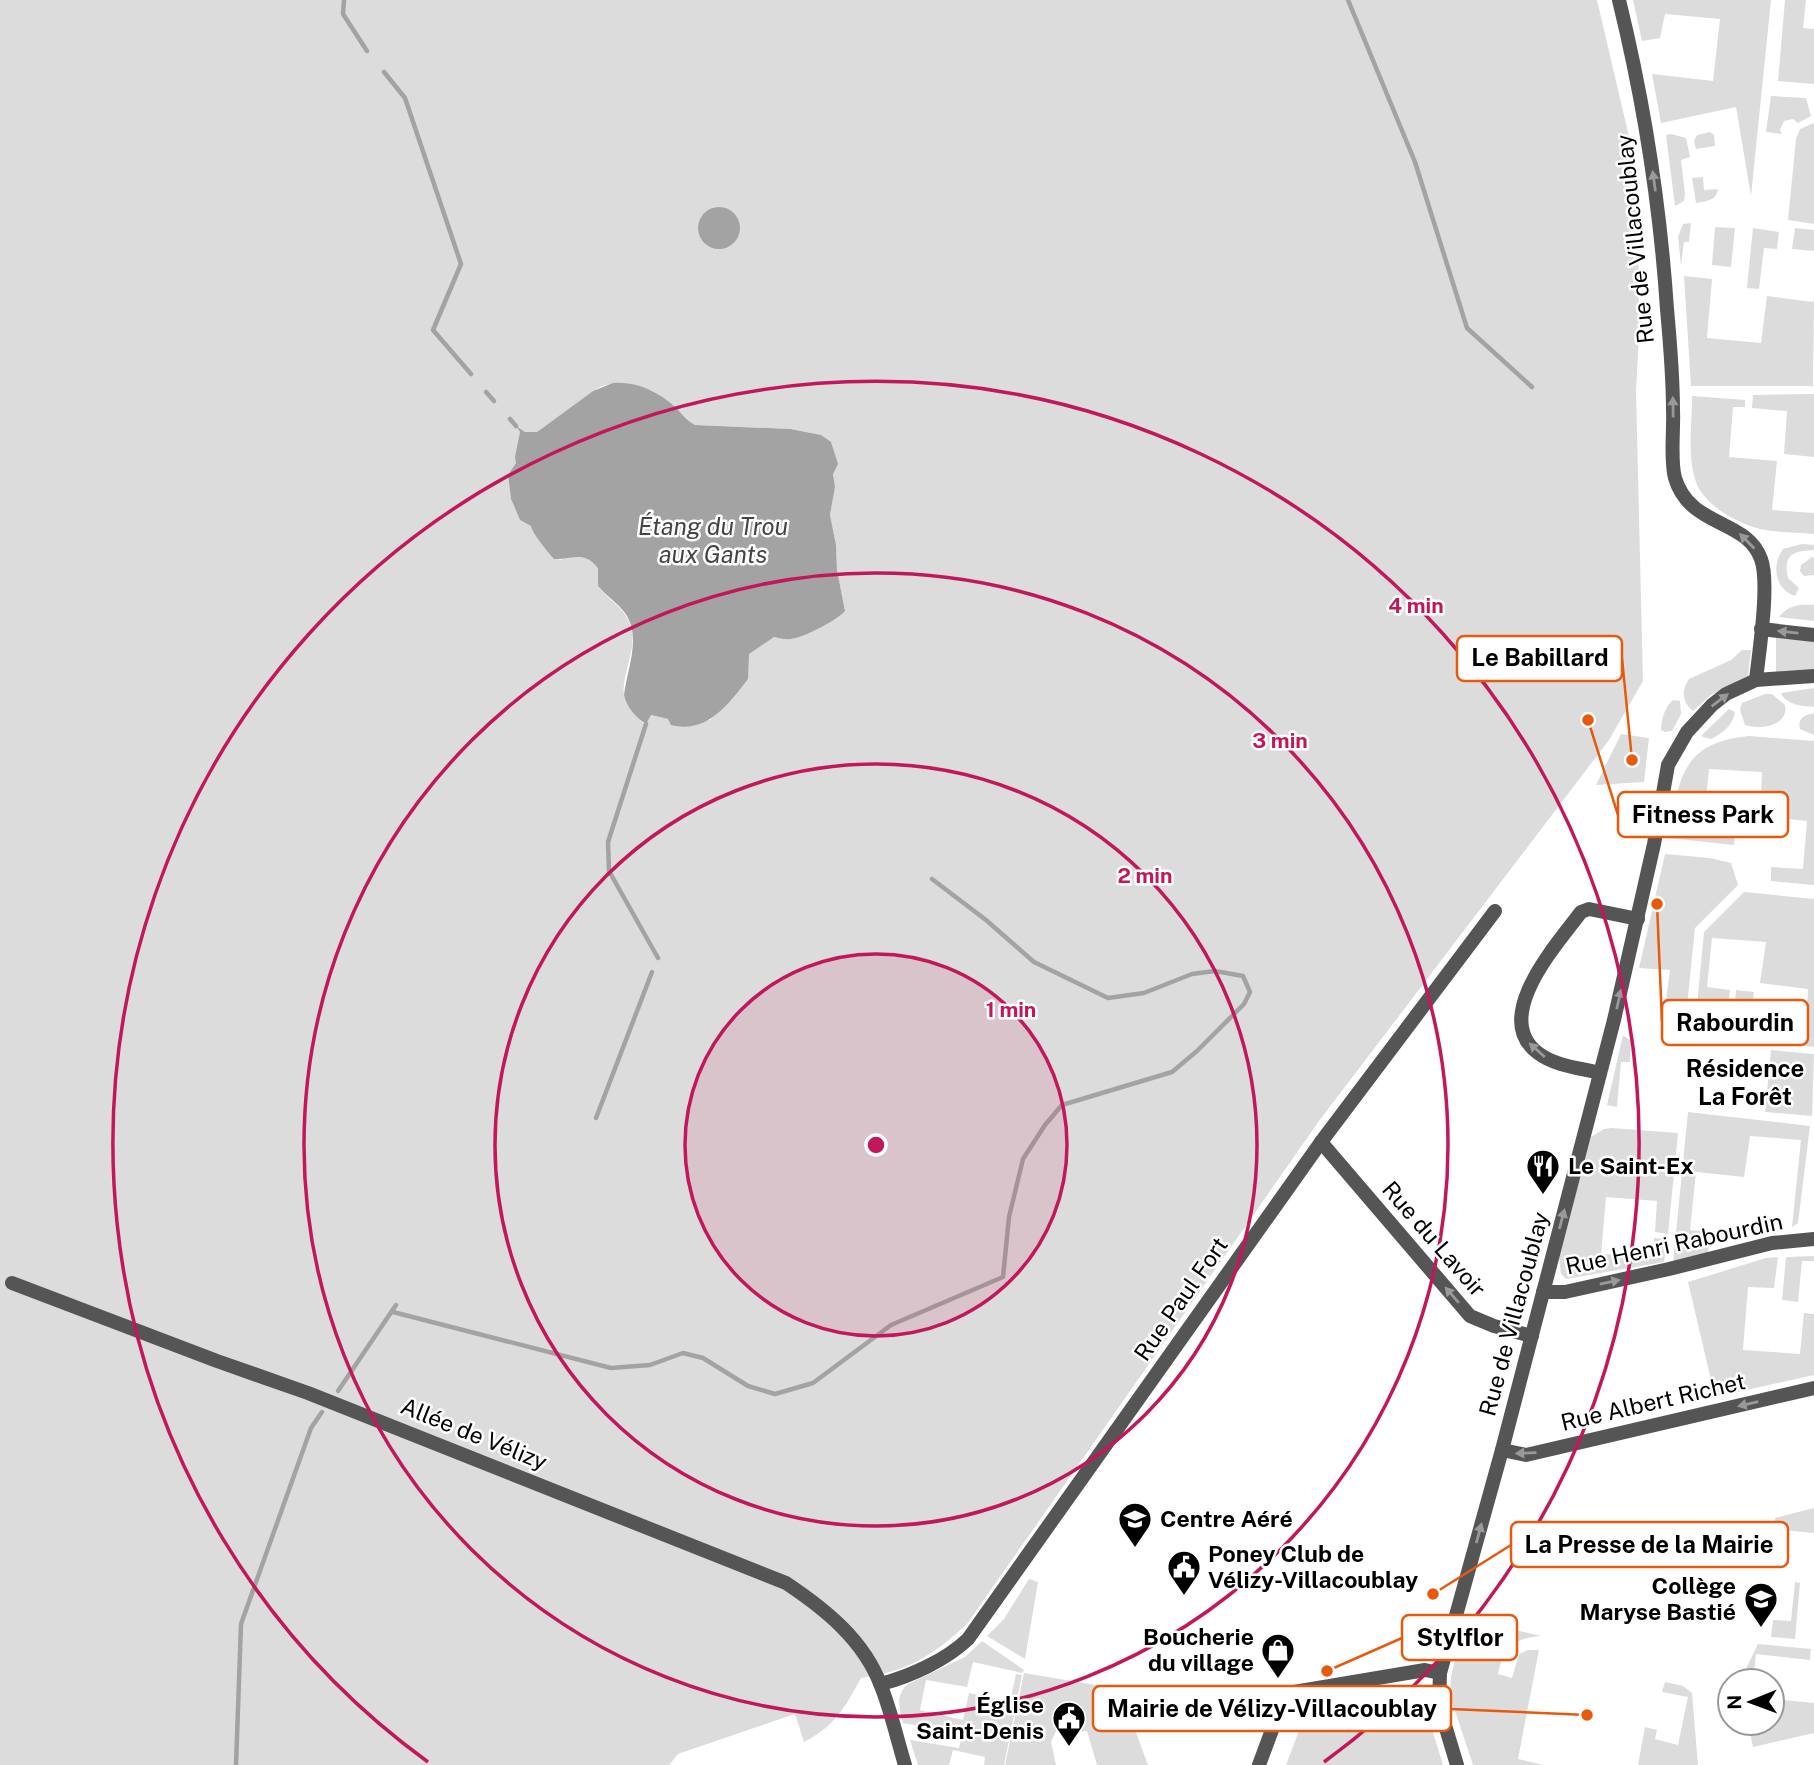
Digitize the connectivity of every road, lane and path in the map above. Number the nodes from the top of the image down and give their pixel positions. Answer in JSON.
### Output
{"nodes":[{"id":1,"x":1619,"y":0,"type":"edge"},
{"id":2,"x":1761,"y":629,"type":"junction"},
{"id":3,"x":1814,"y":635,"type":"edge"},
{"id":4,"x":1814,"y":676,"type":"edge"},
{"id":5,"x":1756,"y":680,"type":"junction"},
{"id":6,"x":1495,"y":911,"type":"dead end"},
{"id":7,"x":1638,"y":919,"type":"junction"},
{"id":8,"x":1600,"y":1073,"type":"junction"},
{"id":9,"x":1321,"y":1142,"type":"junction"},
{"id":10,"x":1814,"y":1239,"type":"edge"},
{"id":11,"x":12,"y":1283,"type":"dead end"},
{"id":12,"x":1543,"y":1292,"type":"junction"},
{"id":13,"x":1532,"y":1336,"type":"junction"},
{"id":14,"x":1814,"y":1388,"type":"edge"},
{"id":15,"x":1502,"y":1450,"type":"junction"},
{"id":16,"x":1440,"y":1674,"type":"junction"},
{"id":17,"x":881,"y":1684,"type":"junction"},
{"id":18,"x":905,"y":1765,"type":"edge"},
{"id":19,"x":1259,"y":1765,"type":"edge"},
{"id":20,"x":1457,"y":1765,"type":"edge"}],
"edges":[{"from":2,"to":1,"type":"street","name":"Rue de Villacoublay","one_way":true},
{"from":3,"to":2,"type":"street","one_way":true},
{"from":2,"to":5,"type":"street"},
{"from":4,"to":5,"type":"street"},
{"from":7,"to":5,"type":"street","name":"Rue de Villacoublay","one_way":true},
{"from":6,"to":9,"type":"street","name":"Rue Paul Fort"},
{"from":8,"to":7,"type":"street","name":"Rue de Villacoublay","one_way":true},
{"from":8,"to":7,"type":"street","one_way":true},
{"from":12,"to":8,"type":"street","name":"Rue de Villacoublay","one_way":true},
{"from":13,"to":9,"type":"street","name":"Rue du Lavoir","one_way":true},
{"from":9,"to":17,"type":"street","name":"Rue Paul Fort"},
{"from":12,"to":10,"type":"street","name":"Rue Henri Rabourdin","one_way":true},
{"from":11,"to":17,"type":"street","name":"Allée de Vélizy"},
{"from":12,"to":13,"type":"street","name":"Rue de Villacoublay"},
{"from":13,"to":15,"type":"street","name":"Rue de Villacoublay"},
{"from":14,"to":15,"type":"street","name":"Rue Albert Richet","one_way":true},
{"from":16,"to":15,"type":"street","name":"Rue de Villacoublay","one_way":true},
{"from":16,"to":19,"type":"street"},
{"from":16,"to":20,"type":"street","name":"Rue de Villacoublay"},
{"from":17,"to":18,"type":"street","name":"Allée de Vélizy"}]}
